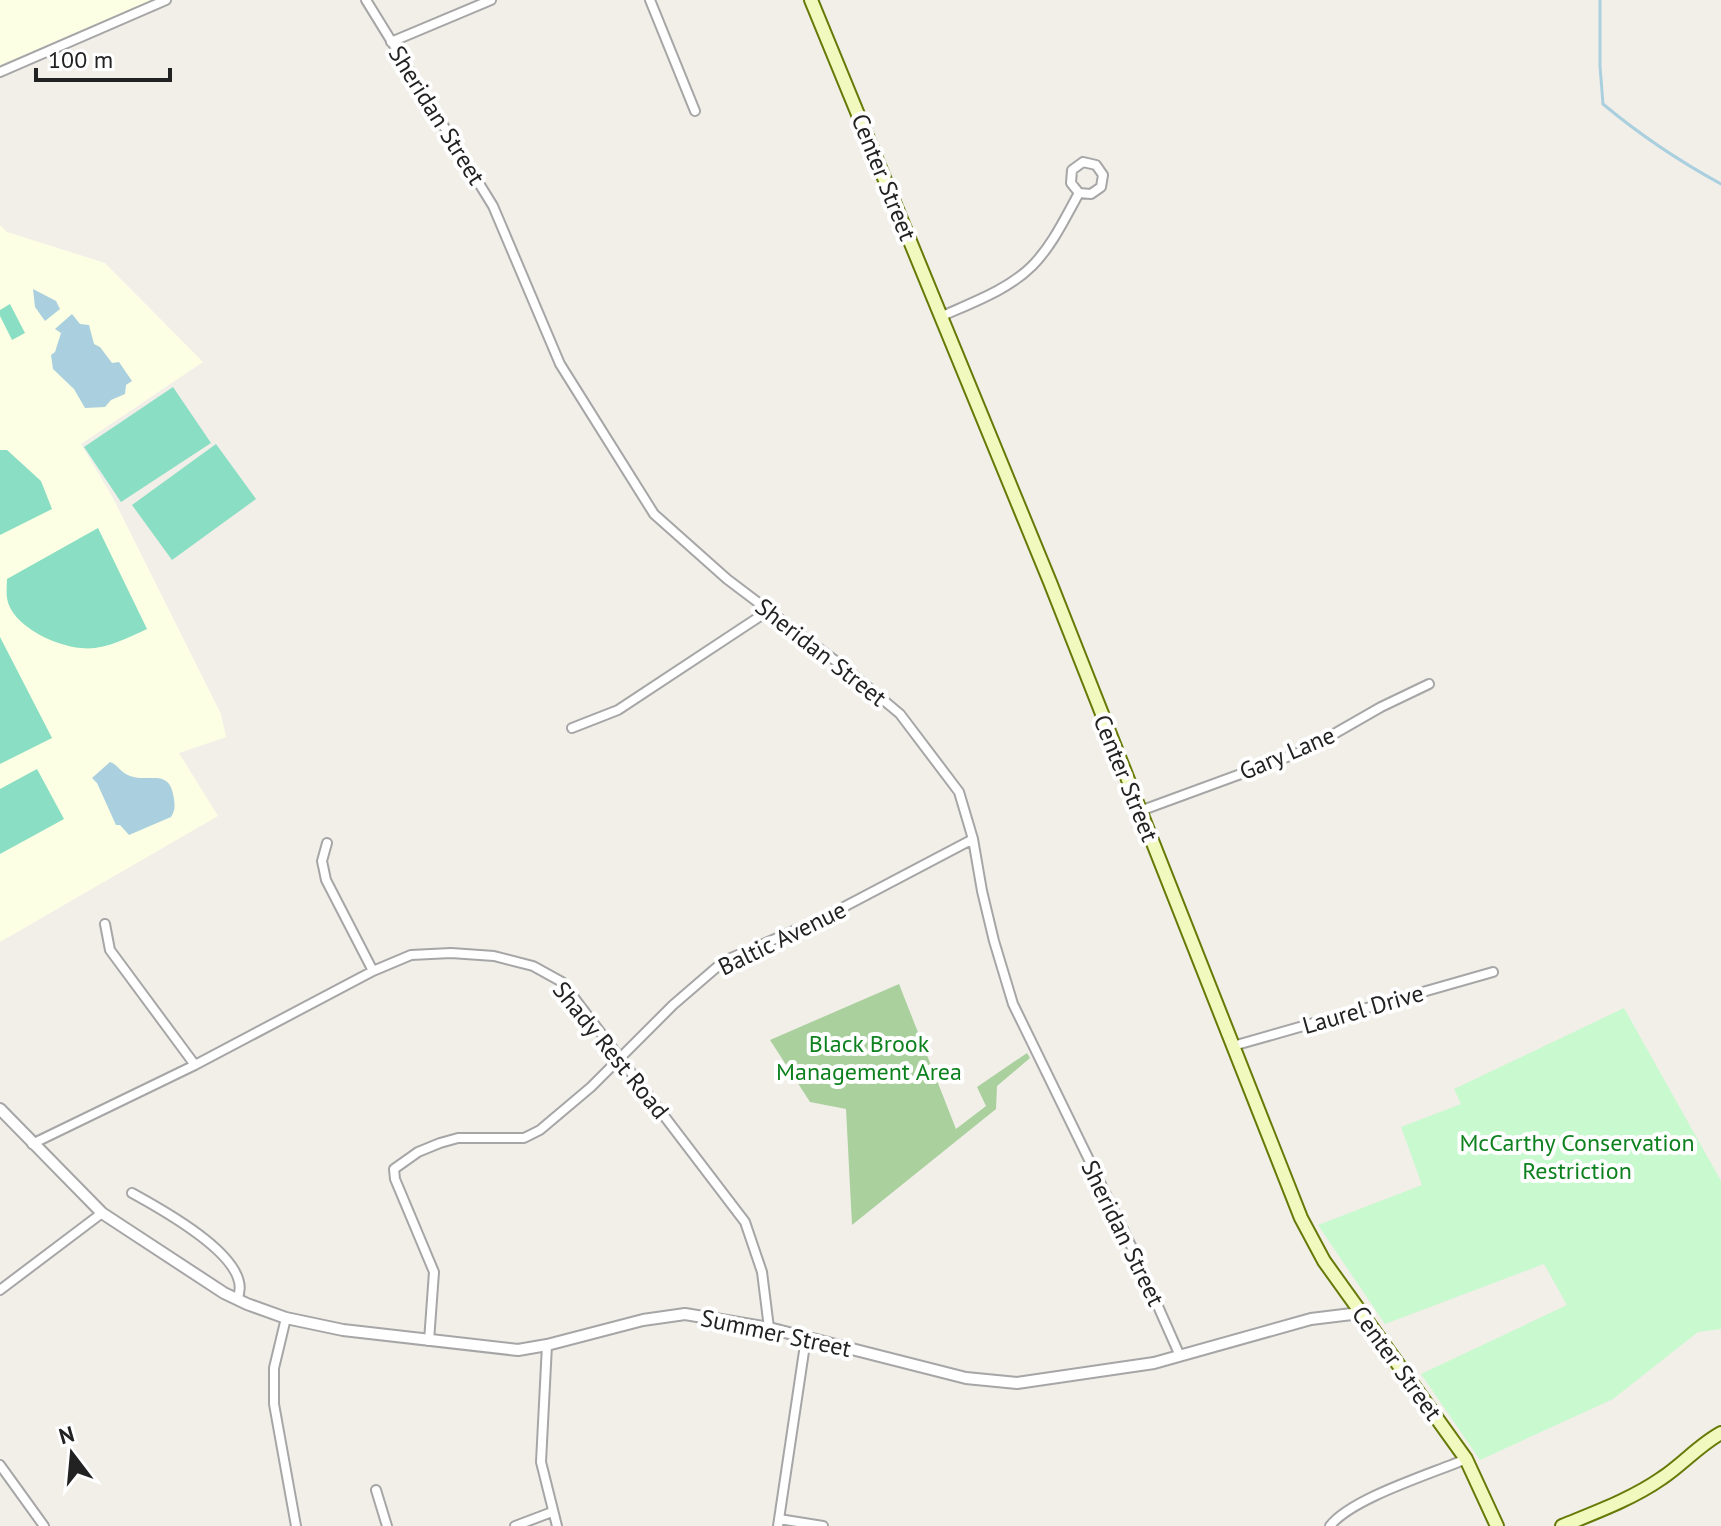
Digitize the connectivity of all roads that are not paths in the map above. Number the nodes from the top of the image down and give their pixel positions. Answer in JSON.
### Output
{"nodes":[{"id":1,"x":166,"y":0,"type":"edge"},
{"id":2,"x":366,"y":0,"type":"edge"},
{"id":3,"x":491,"y":0,"type":"edge"},
{"id":4,"x":650,"y":0,"type":"edge"},
{"id":5,"x":811,"y":0,"type":"edge"},
{"id":6,"x":391,"y":42,"type":"junction"},
{"id":7,"x":0,"y":72,"type":"edge"},
{"id":8,"x":695,"y":111,"type":"dead end"},
{"id":9,"x":1079,"y":193,"type":"junction"},
{"id":10,"x":940,"y":317,"type":"junction"},
{"id":11,"x":768,"y":611,"type":"junction"},
{"id":12,"x":1429,"y":684,"type":"dead end"},
{"id":13,"x":572,"y":728,"type":"dead end"},
{"id":14,"x":1140,"y":811,"type":"junction"},
{"id":15,"x":973,"y":839,"type":"junction"},
{"id":16,"x":327,"y":843,"type":"dead end"},
{"id":17,"x":105,"y":924,"type":"dead end"},
{"id":18,"x":373,"y":971,"type":"junction"},
{"id":19,"x":1493,"y":972,"type":"dead end"},
{"id":20,"x":1233,"y":1046,"type":"junction"},
{"id":21,"x":621,"y":1059,"type":"junction"},
{"id":22,"x":195,"y":1065,"type":"junction"},
{"id":23,"x":0,"y":1109,"type":"edge"},
{"id":24,"x":32,"y":1144,"type":"junction"},
{"id":25,"x":132,"y":1193,"type":"dead end"},
{"id":26,"x":102,"y":1213,"type":"junction"},
{"id":27,"x":0,"y":1290,"type":"edge"},
{"id":28,"x":237,"y":1299,"type":"junction"},
{"id":29,"x":1360,"y":1313,"type":"junction"},
{"id":30,"x":286,"y":1318,"type":"junction"},
{"id":31,"x":769,"y":1328,"type":"junction"},
{"id":32,"x":806,"y":1338,"type":"junction"},
{"id":33,"x":429,"y":1341,"type":"junction"},
{"id":34,"x":547,"y":1345,"type":"junction"},
{"id":35,"x":1180,"y":1356,"type":"junction"},
{"id":36,"x":1721,"y":1433,"type":"edge"},
{"id":37,"x":1466,"y":1459,"type":"junction"},
{"id":38,"x":0,"y":1465,"type":"edge"},
{"id":39,"x":376,"y":1490,"type":"dead end"},
{"id":40,"x":552,"y":1512,"type":"junction"},
{"id":41,"x":778,"y":1522,"type":"edge"},
{"id":42,"x":44,"y":1526,"type":"edge"},
{"id":43,"x":296,"y":1526,"type":"edge"},
{"id":44,"x":387,"y":1526,"type":"edge"},
{"id":45,"x":515,"y":1526,"type":"edge"},
{"id":46,"x":557,"y":1526,"type":"edge"},
{"id":47,"x":823,"y":1526,"type":"edge"},
{"id":48,"x":1330,"y":1526,"type":"edge"},
{"id":49,"x":1497,"y":1526,"type":"edge"},
{"id":50,"x":1562,"y":1526,"type":"edge"}],
"edges":[{"from":1,"to":7,"type":"street"},
{"from":2,"to":6,"type":"street","name":"Sheridan Street"},
{"from":3,"to":6,"type":"street"},
{"from":4,"to":8,"type":"street"},
{"from":5,"to":10,"type":"main road","name":"Center Street"},
{"from":6,"to":11,"type":"street","name":"Sheridan Street"},
{"from":9,"to":9,"type":"street"},
{"from":9,"to":10,"type":"street"},
{"from":10,"to":14,"type":"main road","name":"Center Street"},
{"from":11,"to":13,"type":"street"},
{"from":11,"to":15,"type":"street","name":"Sheridan Street"},
{"from":12,"to":14,"type":"street","name":"Gary Lane"},
{"from":14,"to":20,"type":"main road","name":"Center Street"},
{"from":15,"to":21,"type":"street","name":"Baltic Avenue"},
{"from":15,"to":35,"type":"street","name":"Sheridan Street"},
{"from":16,"to":18,"type":"street"},
{"from":17,"to":22,"type":"street"},
{"from":18,"to":21,"type":"street","name":"Shady Rest Road"},
{"from":18,"to":22,"type":"street","name":"Shady Rest Road"},
{"from":19,"to":20,"type":"street","name":"Laurel Drive"},
{"from":20,"to":29,"type":"main road","name":"Center Street"},
{"from":21,"to":31,"type":"street","name":"Shady Rest Road"},
{"from":21,"to":33,"type":"street","name":"Baltic Avenue"},
{"from":22,"to":24,"type":"street","name":"Shady Rest Road"},
{"from":23,"to":24,"type":"street","name":"Summer Street"},
{"from":24,"to":26,"type":"street","name":"Summer Street"},
{"from":25,"to":28,"type":"street"},
{"from":26,"to":27,"type":"street"},
{"from":26,"to":28,"type":"street","name":"Summer Street"},
{"from":28,"to":30,"type":"street","name":"Summer Street"},
{"from":29,"to":35,"type":"street","name":"Summer Street"},
{"from":29,"to":37,"type":"main road","name":"Center Street"},
{"from":30,"to":33,"type":"street","name":"Summer Street"},
{"from":30,"to":43,"type":"street"},
{"from":31,"to":32,"type":"street","name":"Summer Street"},
{"from":31,"to":34,"type":"street","name":"Summer Street"},
{"from":32,"to":35,"type":"street","name":"Summer Street"},
{"from":32,"to":41,"type":"street"},
{"from":33,"to":34,"type":"street","name":"Summer Street"},
{"from":34,"to":40,"type":"street"},
{"from":36,"to":50,"type":"main road"},
{"from":37,"to":48,"type":"street"},
{"from":37,"to":49,"type":"main road","name":"Center Street"},
{"from":38,"to":42,"type":"street"},
{"from":39,"to":44,"type":"street"},
{"from":40,"to":45,"type":"street"},
{"from":40,"to":46,"type":"street"},
{"from":41,"to":47,"type":"street"}]}
